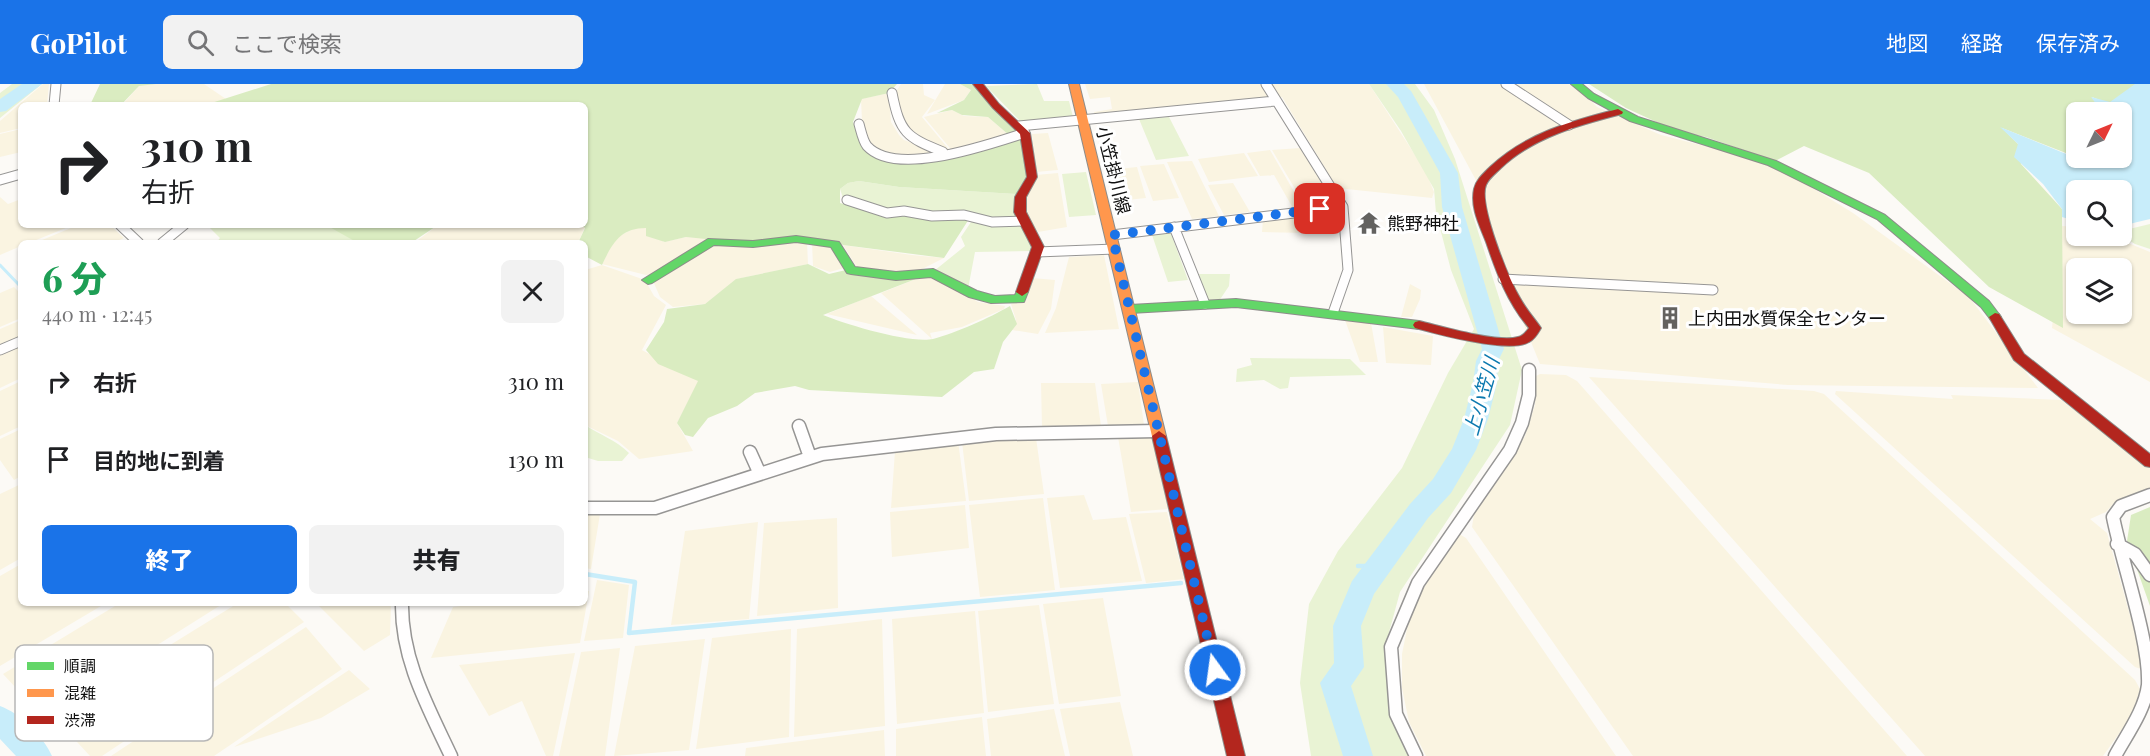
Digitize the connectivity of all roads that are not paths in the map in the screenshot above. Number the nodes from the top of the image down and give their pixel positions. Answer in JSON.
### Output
{"nodes":[{"id":1,"x":56,"y":84,"type":"edge"},
{"id":2,"x":978,"y":84,"type":"edge"},
{"id":3,"x":1074,"y":84,"type":"edge"},
{"id":4,"x":1266,"y":84,"type":"edge"},
{"id":5,"x":1506,"y":84,"type":"edge"},
{"id":6,"x":1576,"y":84,"type":"edge"},
{"id":7,"x":892,"y":93,"type":"dead end"},
{"id":8,"x":1276,"y":101,"type":"junction"},
{"id":9,"x":54,"y":102,"type":"edge"},
{"id":10,"x":1618,"y":112,"type":"junction"},
{"id":11,"x":1083,"y":122,"type":"junction"},
{"id":12,"x":859,"y":124,"type":"dead end"},
{"id":13,"x":1569,"y":125,"type":"junction"},
{"id":14,"x":1022,"y":130,"type":"junction"},
{"id":15,"x":948,"y":155,"type":"junction"},
{"id":16,"x":18,"y":175,"type":"edge"},
{"id":17,"x":0,"y":180,"type":"edge"},
{"id":18,"x":847,"y":200,"type":"dead end"},
{"id":19,"x":1343,"y":207,"type":"junction"},
{"id":20,"x":1023,"y":221,"type":"junction"},
{"id":21,"x":1174,"y":227,"type":"junction"},
{"id":22,"x":123,"y":228,"type":"edge"},
{"id":23,"x":180,"y":228,"type":"edge"},
{"id":24,"x":136,"y":240,"type":"edge"},
{"id":25,"x":166,"y":240,"type":"edge"},
{"id":26,"x":1113,"y":242,"type":"junction"},
{"id":27,"x":1037,"y":252,"type":"junction"},
{"id":28,"x":1503,"y":279,"type":"junction"},
{"id":29,"x":648,"y":280,"type":"dead end"},
{"id":30,"x":1713,"y":290,"type":"dead end"},
{"id":31,"x":1205,"y":304,"type":"junction"},
{"id":32,"x":1130,"y":309,"type":"junction"},
{"id":33,"x":1333,"y":313,"type":"junction"},
{"id":34,"x":18,"y":342,"type":"edge"},
{"id":35,"x":0,"y":350,"type":"edge"},
{"id":36,"x":1529,"y":369,"type":"dead end"},
{"id":37,"x":799,"y":426,"type":"dead end"},
{"id":38,"x":1157,"y":431,"type":"junction"},
{"id":39,"x":750,"y":452,"type":"dead end"},
{"id":40,"x":810,"y":457,"type":"junction"},
{"id":41,"x":2150,"y":462,"type":"edge"},
{"id":42,"x":759,"y":472,"type":"junction"},
{"id":43,"x":2150,"y":495,"type":"edge"},
{"id":44,"x":588,"y":508,"type":"edge"},
{"id":45,"x":2117,"y":544,"type":"junction"},
{"id":46,"x":2150,"y":575,"type":"edge"},
{"id":47,"x":402,"y":606,"type":"edge"},
{"id":48,"x":451,"y":756,"type":"edge"},
{"id":49,"x":1236,"y":756,"type":"edge"},
{"id":50,"x":1416,"y":756,"type":"edge"},
{"id":51,"x":2115,"y":756,"type":"edge"}],
"edges":[{"from":1,"to":9,"type":"street"},
{"from":2,"to":14,"type":"street"},
{"from":3,"to":11,"type":"street","name":"小笠掛川線"},
{"from":4,"to":8,"type":"street"},
{"from":5,"to":13,"type":"street"},
{"from":6,"to":10,"type":"street"},
{"from":7,"to":15,"type":"street"},
{"from":8,"to":11,"type":"street"},
{"from":8,"to":19,"type":"street"},
{"from":10,"to":13,"type":"street"},
{"from":10,"to":41,"type":"street"},
{"from":11,"to":14,"type":"street"},
{"from":11,"to":26,"type":"street","name":"小笠掛川線"},
{"from":12,"to":15,"type":"street"},
{"from":13,"to":28,"type":"street"},
{"from":14,"to":15,"type":"street"},
{"from":14,"to":20,"type":"street"},
{"from":16,"to":17,"type":"street"},
{"from":18,"to":20,"type":"street"},
{"from":19,"to":21,"type":"street"},
{"from":19,"to":33,"type":"street"},
{"from":20,"to":27,"type":"street"},
{"from":21,"to":26,"type":"street"},
{"from":21,"to":31,"type":"street"},
{"from":22,"to":24,"type":"street"},
{"from":23,"to":25,"type":"street"},
{"from":26,"to":27,"type":"street"},
{"from":26,"to":32,"type":"street","name":"小笠掛川線"},
{"from":27,"to":29,"type":"street"},
{"from":28,"to":30,"type":"street"},
{"from":28,"to":33,"type":"street"},
{"from":31,"to":32,"type":"street"},
{"from":31,"to":33,"type":"street"},
{"from":32,"to":38,"type":"street","name":"小笠掛川線"},
{"from":34,"to":35,"type":"street"},
{"from":36,"to":50,"type":"street"},
{"from":37,"to":40,"type":"street"},
{"from":38,"to":40,"type":"street"},
{"from":38,"to":49,"type":"street","name":"小笠掛川線"},
{"from":39,"to":42,"type":"street"},
{"from":40,"to":42,"type":"street"},
{"from":42,"to":44,"type":"street"},
{"from":43,"to":45,"type":"street"},
{"from":45,"to":46,"type":"street"},
{"from":45,"to":51,"type":"street"},
{"from":47,"to":48,"type":"street"}]}
